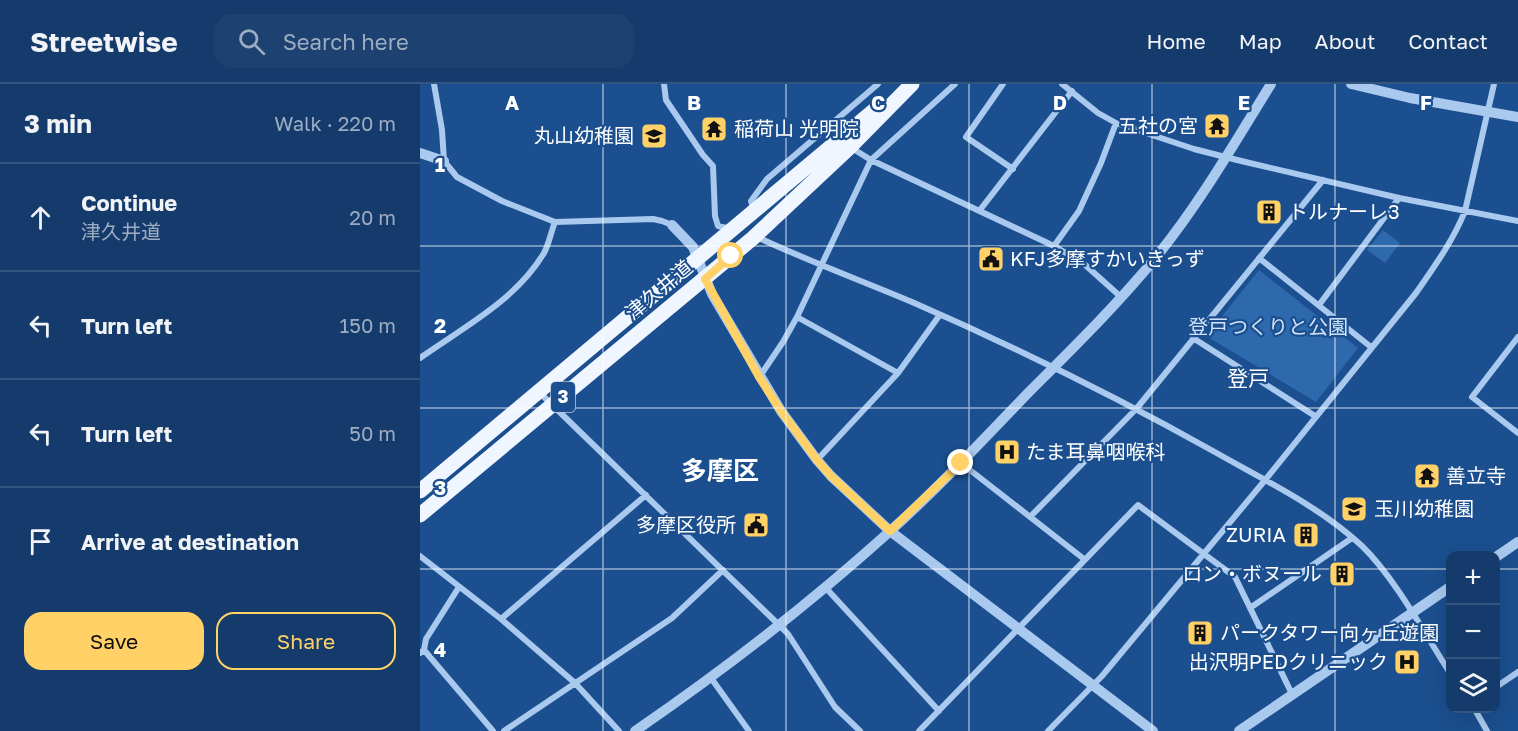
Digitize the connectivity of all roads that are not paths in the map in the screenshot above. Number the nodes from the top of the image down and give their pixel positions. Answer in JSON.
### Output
{"nodes":[{"id":1,"x":434,"y":84,"type":"edge"},
{"id":2,"x":664,"y":84,"type":"edge"},
{"id":3,"x":878,"y":84,"type":"edge"},
{"id":4,"x":905,"y":84,"type":"edge"},
{"id":5,"x":912,"y":84,"type":"edge"},
{"id":6,"x":955,"y":84,"type":"edge"},
{"id":7,"x":1003,"y":84,"type":"edge"},
{"id":8,"x":1062,"y":84,"type":"edge"},
{"id":9,"x":1272,"y":84,"type":"edge"},
{"id":10,"x":1351,"y":84,"type":"edge"},
{"id":11,"x":1494,"y":84,"type":"edge"},
{"id":12,"x":1072,"y":91,"type":"junction"},
{"id":13,"x":1488,"y":112,"type":"junction"},
{"id":14,"x":1518,"y":117,"type":"edge"},
{"id":15,"x":1116,"y":123,"type":"junction"},
{"id":16,"x":850,"y":147,"type":"junction"},
{"id":17,"x":420,"y":153,"type":"edge"},
{"id":18,"x":1226,"y":158,"type":"junction"},
{"id":19,"x":871,"y":160,"type":"junction"},
{"id":20,"x":444,"y":161,"type":"junction"},
{"id":21,"x":1013,"y":169,"type":"junction"},
{"id":22,"x":1323,"y":180,"type":"junction"},
{"id":23,"x":1399,"y":198,"type":"junction"},
{"id":24,"x":980,"y":210,"type":"junction"},
{"id":25,"x":754,"y":211,"type":"junction"},
{"id":26,"x":1465,"y":211,"type":"junction"},
{"id":27,"x":1518,"y":220,"type":"edge"},
{"id":28,"x":555,"y":222,"type":"junction"},
{"id":29,"x":672,"y":225,"type":"joint"},
{"id":30,"x":732,"y":229,"type":"junction"},
{"id":31,"x":755,"y":236,"type":"junction"},
{"id":32,"x":1054,"y":246,"type":"junction"},
{"id":33,"x":699,"y":258,"type":"junction"},
{"id":34,"x":1259,"y":258,"type":"junction"},
{"id":35,"x":822,"y":264,"type":"junction"},
{"id":36,"x":705,"y":279,"type":"junction"},
{"id":37,"x":1121,"y":297,"type":"junction"},
{"id":38,"x":1319,"y":305,"type":"junction"},
{"id":39,"x":939,"y":316,"type":"junction"},
{"id":40,"x":797,"y":317,"type":"junction"},
{"id":41,"x":1518,"y":337,"type":"edge"},
{"id":42,"x":1193,"y":338,"type":"junction"},
{"id":43,"x":1371,"y":347,"type":"junction"},
{"id":44,"x":420,"y":358,"type":"edge"},
{"id":45,"x":1054,"y":366,"type":"junction"},
{"id":46,"x":898,"y":373,"type":"junction"},
{"id":47,"x":759,"y":377,"type":"junction"},
{"id":48,"x":539,"y":392,"type":"junction"},
{"id":49,"x":554,"y":405,"type":"junction"},
{"id":50,"x":1137,"y":408,"type":"junction"},
{"id":51,"x":1315,"y":416,"type":"junction"},
{"id":52,"x":1518,"y":433,"type":"edge"},
{"id":53,"x":817,"y":460,"type":"junction"},
{"id":54,"x":961,"y":463,"type":"junction"},
{"id":55,"x":1266,"y":479,"type":"junction"},
{"id":56,"x":420,"y":491,"type":"edge"},
{"id":57,"x":646,"y":495,"type":"junction"},
{"id":58,"x":420,"y":515,"type":"edge"},
{"id":59,"x":1030,"y":517,"type":"junction"},
{"id":60,"x":890,"y":531,"type":"junction"},
{"id":61,"x":1352,"y":538,"type":"junction"},
{"id":62,"x":1518,"y":542,"type":"edge"},
{"id":63,"x":1500,"y":554,"type":"edge"},
{"id":64,"x":1203,"y":555,"type":"junction"},
{"id":65,"x":420,"y":556,"type":"edge"},
{"id":66,"x":1084,"y":560,"type":"junction"},
{"id":67,"x":723,"y":570,"type":"junction"},
{"id":68,"x":459,"y":587,"type":"junction"},
{"id":69,"x":825,"y":587,"type":"junction"},
{"id":70,"x":1446,"y":590,"type":"edge"},
{"id":71,"x":1250,"y":608,"type":"junction"},
{"id":72,"x":1411,"y":613,"type":"junction"},
{"id":73,"x":501,"y":619,"type":"junction"},
{"id":74,"x":780,"y":626,"type":"junction"},
{"id":75,"x":1018,"y":629,"type":"junction"},
{"id":76,"x":422,"y":651,"type":"edge"},
{"id":77,"x":1446,"y":667,"type":"edge"},
{"id":78,"x":1518,"y":672,"type":"edge"},
{"id":79,"x":711,"y":678,"type":"junction"},
{"id":80,"x":574,"y":683,"type":"junction"},
{"id":81,"x":1500,"y":684,"type":"edge"},
{"id":82,"x":1093,"y":686,"type":"junction"},
{"id":83,"x":1292,"y":694,"type":"junction"},
{"id":84,"x":939,"y":711,"type":"junction"},
{"id":85,"x":1477,"y":713,"type":"edge"},
{"id":86,"x":493,"y":731,"type":"edge"},
{"id":87,"x":504,"y":731,"type":"edge"},
{"id":88,"x":619,"y":731,"type":"edge"},
{"id":89,"x":635,"y":731,"type":"edge"},
{"id":90,"x":749,"y":731,"type":"edge"},
{"id":91,"x":860,"y":731,"type":"edge"},
{"id":92,"x":920,"y":731,"type":"edge"},
{"id":93,"x":1048,"y":731,"type":"edge"},
{"id":94,"x":1153,"y":731,"type":"edge"},
{"id":95,"x":1239,"y":731,"type":"edge"},
{"id":96,"x":1487,"y":731,"type":"edge"}],
"edges":[{"from":1,"to":20,"type":"street"},
{"from":2,"to":30,"type":"street"},
{"from":3,"to":25,"type":"street"},
{"from":4,"to":25,"type":"main road","name":"津久井道","number":"3"},
{"from":5,"to":16,"type":"main road","name":"津久井道","number":"3"},
{"from":6,"to":19,"type":"street"},
{"from":7,"to":21,"type":"street"},
{"from":8,"to":12,"type":"street"},
{"from":9,"to":18,"type":"street"},
{"from":10,"to":13,"type":"street"},
{"from":11,"to":13,"type":"street"},
{"from":12,"to":15,"type":"street"},
{"from":12,"to":21,"type":"street"},
{"from":13,"to":14,"type":"street"},
{"from":13,"to":26,"type":"street"},
{"from":15,"to":18,"type":"street"},
{"from":15,"to":32,"type":"street"},
{"from":16,"to":19,"type":"street"},
{"from":16,"to":31,"type":"main road","name":"津久井道","number":"3"},
{"from":17,"to":20,"type":"street"},
{"from":18,"to":22,"type":"street"},
{"from":18,"to":37,"type":"street"},
{"from":19,"to":24,"type":"street"},
{"from":19,"to":35,"type":"street"},
{"from":20,"to":28,"type":"street"},
{"from":21,"to":24,"type":"street"},
{"from":22,"to":23,"type":"street"},
{"from":22,"to":34,"type":"street"},
{"from":23,"to":26,"type":"street"},
{"from":23,"to":38,"type":"street"},
{"from":24,"to":32,"type":"street"},
{"from":25,"to":30,"type":"main road","name":"津久井道","number":"3"},
{"from":26,"to":27,"type":"street"},
{"from":26,"to":43,"type":"street"},
{"from":28,"to":29,"type":"street"},
{"from":28,"to":44,"type":"street"},
{"from":29,"to":33,"type":"street"},
{"from":30,"to":33,"type":"main road","name":"津久井道","number":"3"},
{"from":31,"to":35,"type":"street"},
{"from":31,"to":36,"type":"main road","name":"津久井道","number":"3"},
{"from":32,"to":37,"type":"street"},
{"from":33,"to":36,"type":"street"},
{"from":33,"to":48,"type":"main road","name":"津久井道","number":"3"},
{"from":34,"to":38,"type":"street"},
{"from":34,"to":42,"type":"street"},
{"from":35,"to":39,"type":"street"},
{"from":35,"to":40,"type":"street"},
{"from":36,"to":47,"type":"street"},
{"from":36,"to":49,"type":"main road","name":"津久井道","number":"3"},
{"from":37,"to":45,"type":"street"},
{"from":38,"to":43,"type":"street"},
{"from":39,"to":45,"type":"street"},
{"from":39,"to":46,"type":"street"},
{"from":40,"to":46,"type":"street"},
{"from":40,"to":47,"type":"street"},
{"from":41,"to":52,"type":"street"},
{"from":42,"to":50,"type":"street"},
{"from":42,"to":51,"type":"street"},
{"from":43,"to":51,"type":"street"},
{"from":45,"to":50,"type":"street"},
{"from":45,"to":54,"type":"street"},
{"from":46,"to":53,"type":"street"},
{"from":47,"to":53,"type":"street"},
{"from":48,"to":49,"type":"street"},
{"from":48,"to":56,"type":"main road","name":"津久井道","number":"3"},
{"from":49,"to":57,"type":"street"},
{"from":49,"to":58,"type":"main road","name":"津久井道","number":"3"},
{"from":50,"to":55,"type":"street"},
{"from":50,"to":59,"type":"street"},
{"from":51,"to":55,"type":"street"},
{"from":53,"to":60,"type":"street"},
{"from":54,"to":59,"type":"street"},
{"from":54,"to":60,"type":"street"},
{"from":55,"to":61,"type":"street"},
{"from":55,"to":64,"type":"street"},
{"from":57,"to":67,"type":"street"},
{"from":57,"to":73,"type":"street"},
{"from":59,"to":66,"type":"street"},
{"from":60,"to":69,"type":"street"},
{"from":60,"to":75,"type":"street"},
{"from":61,"to":71,"type":"street"},
{"from":61,"to":72,"type":"street"},
{"from":62,"to":63,"type":"street"},
{"from":64,"to":66,"type":"street"},
{"from":64,"to":71,"type":"street"},
{"from":64,"to":82,"type":"street"},
{"from":65,"to":68,"type":"street"},
{"from":66,"to":75,"type":"street"},
{"from":67,"to":74,"type":"street"},
{"from":67,"to":80,"type":"street"},
{"from":68,"to":73,"type":"street"},
{"from":68,"to":76,"type":"street"},
{"from":69,"to":74,"type":"street"},
{"from":69,"to":84,"type":"street"},
{"from":70,"to":72,"type":"street"},
{"from":71,"to":83,"type":"street"},
{"from":72,"to":77,"type":"street"},
{"from":72,"to":83,"type":"street"},
{"from":73,"to":80,"type":"street"},
{"from":74,"to":79,"type":"street"},
{"from":74,"to":91,"type":"street"},
{"from":75,"to":82,"type":"street"},
{"from":75,"to":84,"type":"street"},
{"from":76,"to":86,"type":"street"},
{"from":78,"to":81,"type":"street"},
{"from":79,"to":89,"type":"street"},
{"from":79,"to":90,"type":"street"},
{"from":80,"to":87,"type":"street"},
{"from":80,"to":88,"type":"street"},
{"from":82,"to":93,"type":"street"},
{"from":82,"to":94,"type":"street"},
{"from":83,"to":95,"type":"street"},
{"from":84,"to":92,"type":"street"},
{"from":85,"to":96,"type":"street"}]}
